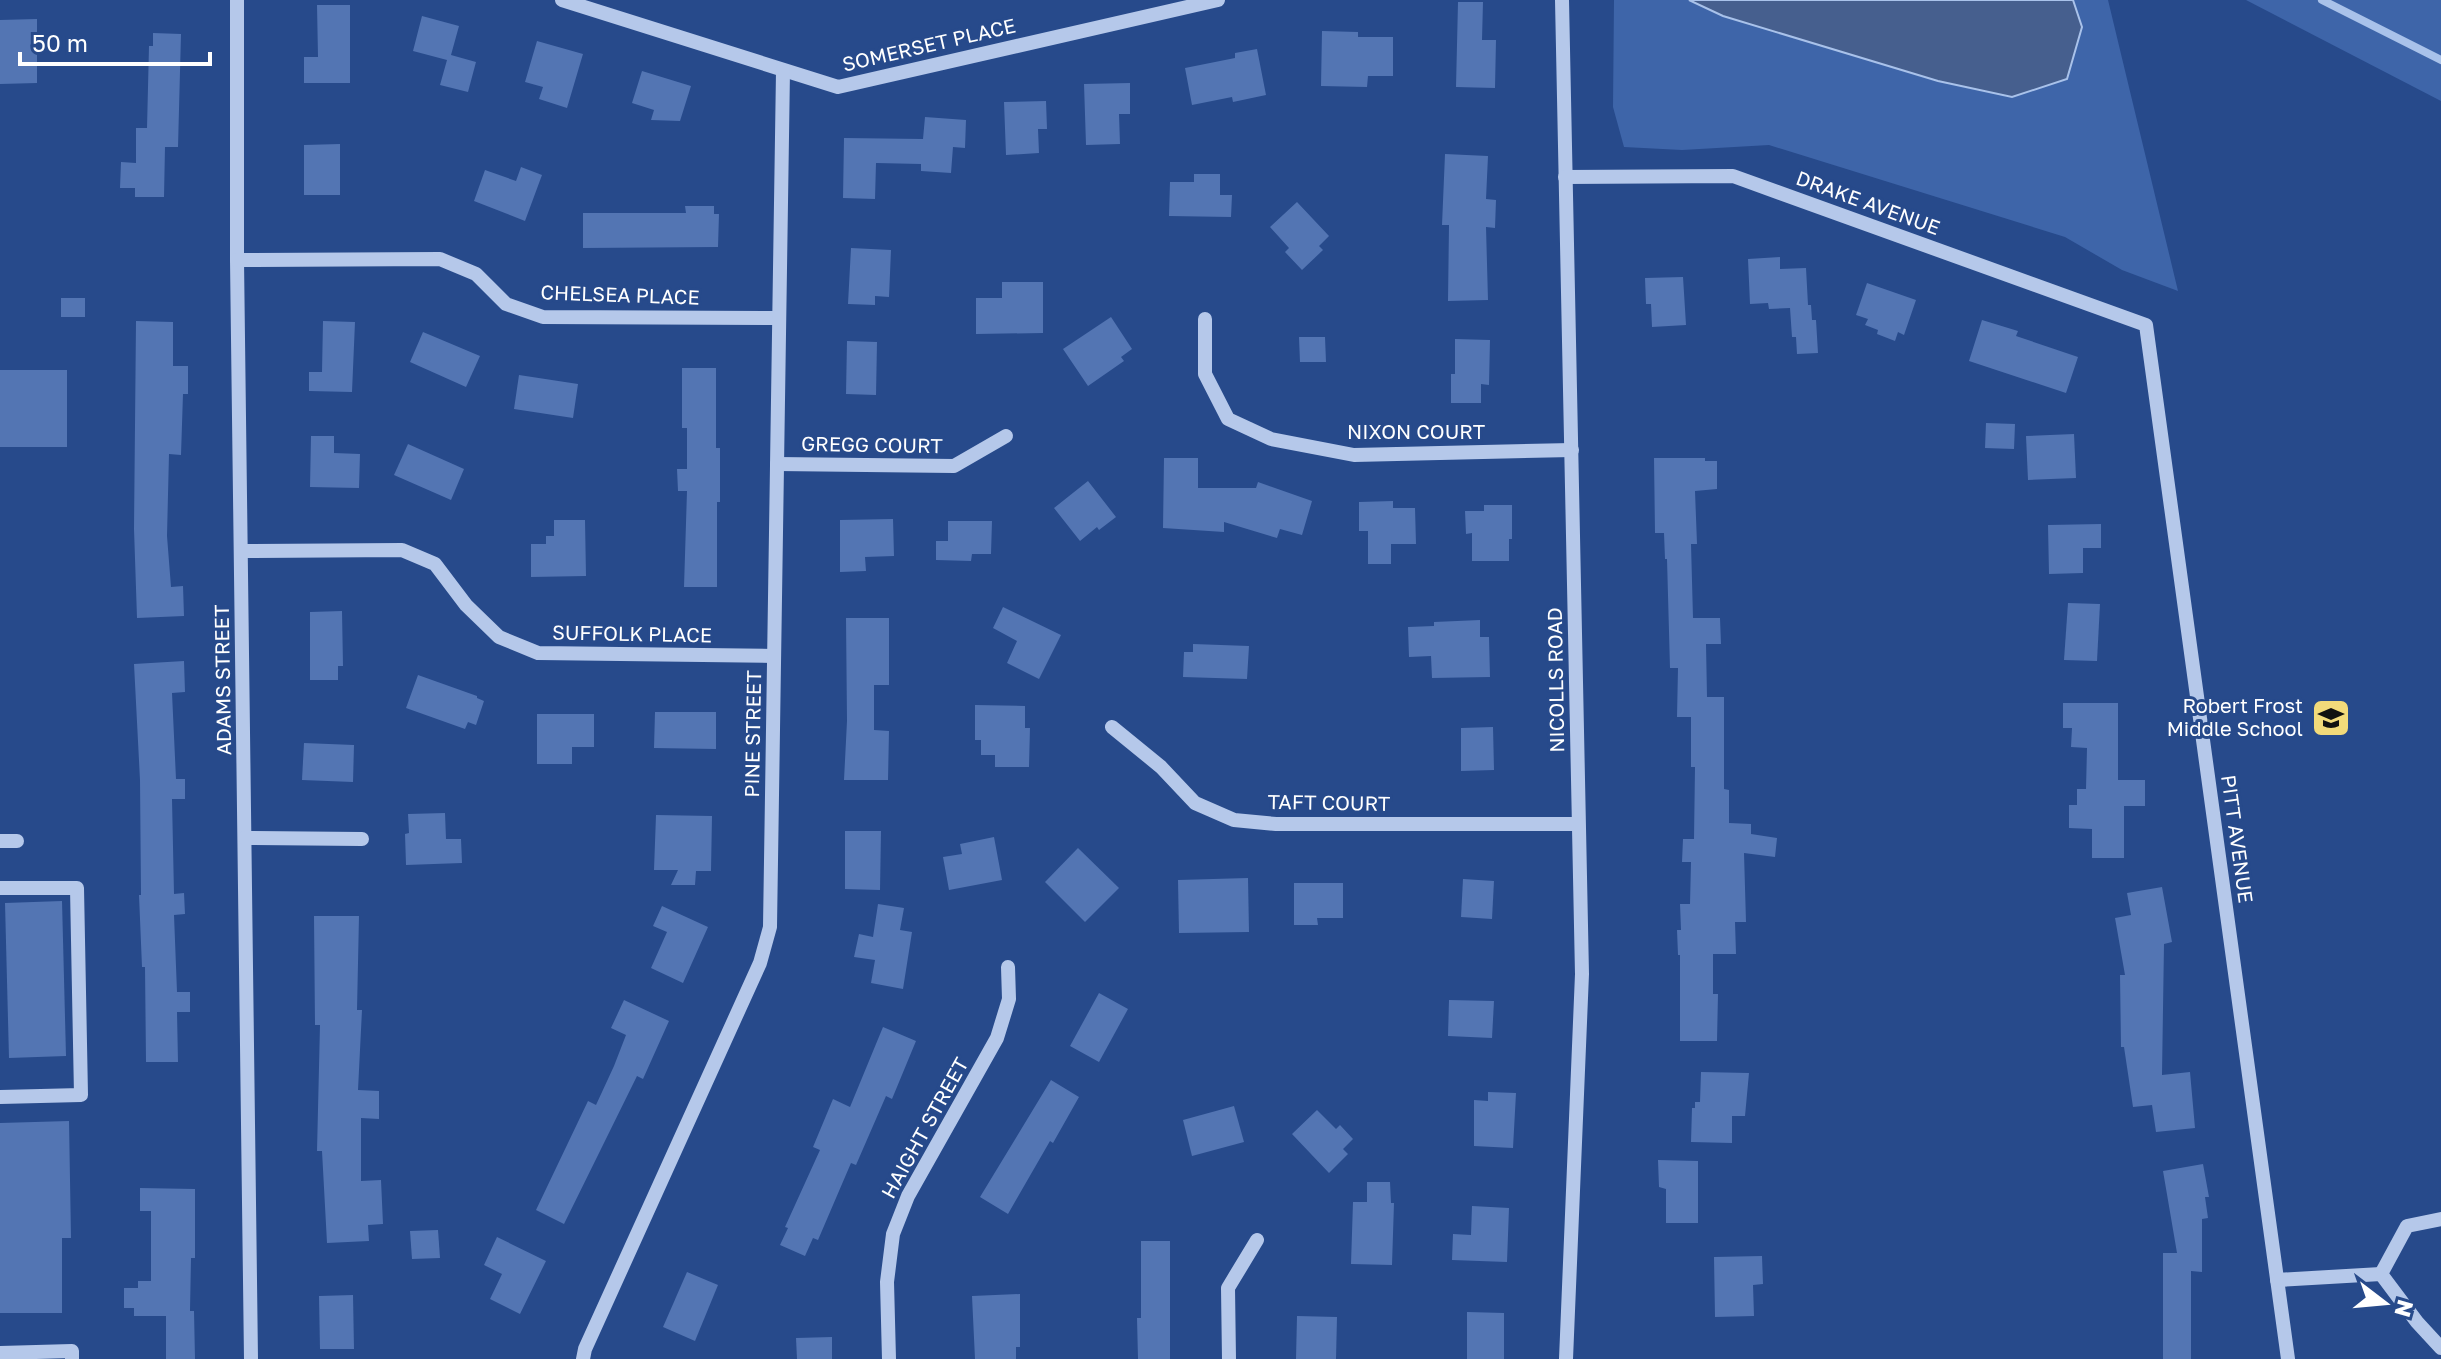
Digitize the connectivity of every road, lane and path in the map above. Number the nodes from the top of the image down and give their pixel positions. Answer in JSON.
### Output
{"nodes":[{"id":1,"x":237,"y":0,"type":"edge"},
{"id":2,"x":562,"y":0,"type":"edge"},
{"id":3,"x":1218,"y":0,"type":"edge"},
{"id":4,"x":1562,"y":0,"type":"edge"},
{"id":5,"x":783,"y":71,"type":"junction"},
{"id":6,"x":1565,"y":177,"type":"junction"},
{"id":7,"x":237,"y":260,"type":"junction"},
{"id":8,"x":778,"y":318,"type":"junction"},
{"id":9,"x":1205,"y":319,"type":"dead end"},
{"id":10,"x":2146,"y":325,"type":"joint"},
{"id":11,"x":1006,"y":436,"type":"dead end"},
{"id":12,"x":1572,"y":450,"type":"junction"},
{"id":13,"x":777,"y":464,"type":"junction"},
{"id":14,"x":241,"y":551,"type":"junction"},
{"id":15,"x":774,"y":656,"type":"junction"},
{"id":16,"x":1112,"y":727,"type":"dead end"},
{"id":17,"x":1578,"y":824,"type":"junction"},
{"id":18,"x":245,"y":838,"type":"junction"},
{"id":19,"x":362,"y":839,"type":"dead end"},
{"id":20,"x":0,"y":841,"type":"edge"},
{"id":21,"x":17,"y":841,"type":"dead end"},
{"id":22,"x":0,"y":888,"type":"edge"},
{"id":23,"x":1008,"y":967,"type":"dead end"},
{"id":24,"x":0,"y":1097,"type":"edge"},
{"id":25,"x":2441,"y":1219,"type":"edge"},
{"id":26,"x":1257,"y":1240,"type":"dead end"},
{"id":27,"x":2381,"y":1274,"type":"junction"},
{"id":28,"x":2277,"y":1280,"type":"junction"},
{"id":29,"x":2441,"y":1348,"type":"edge"},
{"id":30,"x":0,"y":1353,"type":"edge"},
{"id":31,"x":72,"y":1359,"type":"edge"},
{"id":32,"x":251,"y":1359,"type":"edge"},
{"id":33,"x":583,"y":1359,"type":"edge"},
{"id":34,"x":889,"y":1359,"type":"edge"},
{"id":35,"x":1229,"y":1359,"type":"edge"},
{"id":36,"x":1566,"y":1359,"type":"edge"},
{"id":37,"x":2288,"y":1359,"type":"edge"}],
"edges":[{"from":1,"to":7,"type":"street","name":"ADAMS STREET"},
{"from":2,"to":5,"type":"street","name":"SOMERSET PLACE"},
{"from":3,"to":5,"type":"street","name":"SOMERSET PLACE"},
{"from":4,"to":6,"type":"street","name":"NICOLLS ROAD"},
{"from":5,"to":8,"type":"street","name":"PINE STREET"},
{"from":6,"to":10,"type":"street","name":"DRAKE AVENUE"},
{"from":6,"to":12,"type":"street","name":"NICOLLS ROAD"},
{"from":7,"to":8,"type":"street","name":"CHELSEA PLACE"},
{"from":7,"to":14,"type":"street","name":"ADAMS STREET"},
{"from":8,"to":13,"type":"street","name":"PINE STREET"},
{"from":9,"to":12,"type":"street","name":"NIXON COURT"},
{"from":10,"to":28,"type":"street","name":"PITT AVENUE"},
{"from":11,"to":13,"type":"street","name":"GREGG COURT"},
{"from":12,"to":17,"type":"street","name":"NICOLLS ROAD"},
{"from":13,"to":15,"type":"street","name":"PINE STREET"},
{"from":14,"to":15,"type":"street","name":"SUFFOLK PLACE"},
{"from":14,"to":18,"type":"street","name":"ADAMS STREET"},
{"from":15,"to":33,"type":"street","name":"PINE STREET"},
{"from":16,"to":17,"type":"street","name":"TAFT COURT"},
{"from":17,"to":36,"type":"street","name":"NICOLLS ROAD"},
{"from":18,"to":19,"type":"street"},
{"from":18,"to":32,"type":"street","name":"ADAMS STREET"},
{"from":20,"to":21,"type":"street"},
{"from":22,"to":24,"type":"street"},
{"from":23,"to":34,"type":"street","name":"HAIGHT STREET"},
{"from":25,"to":27,"type":"street"},
{"from":26,"to":35,"type":"street"},
{"from":27,"to":28,"type":"street"},
{"from":27,"to":29,"type":"street"},
{"from":28,"to":37,"type":"street","name":"PITT AVENUE"},
{"from":30,"to":31,"type":"street"}]}
